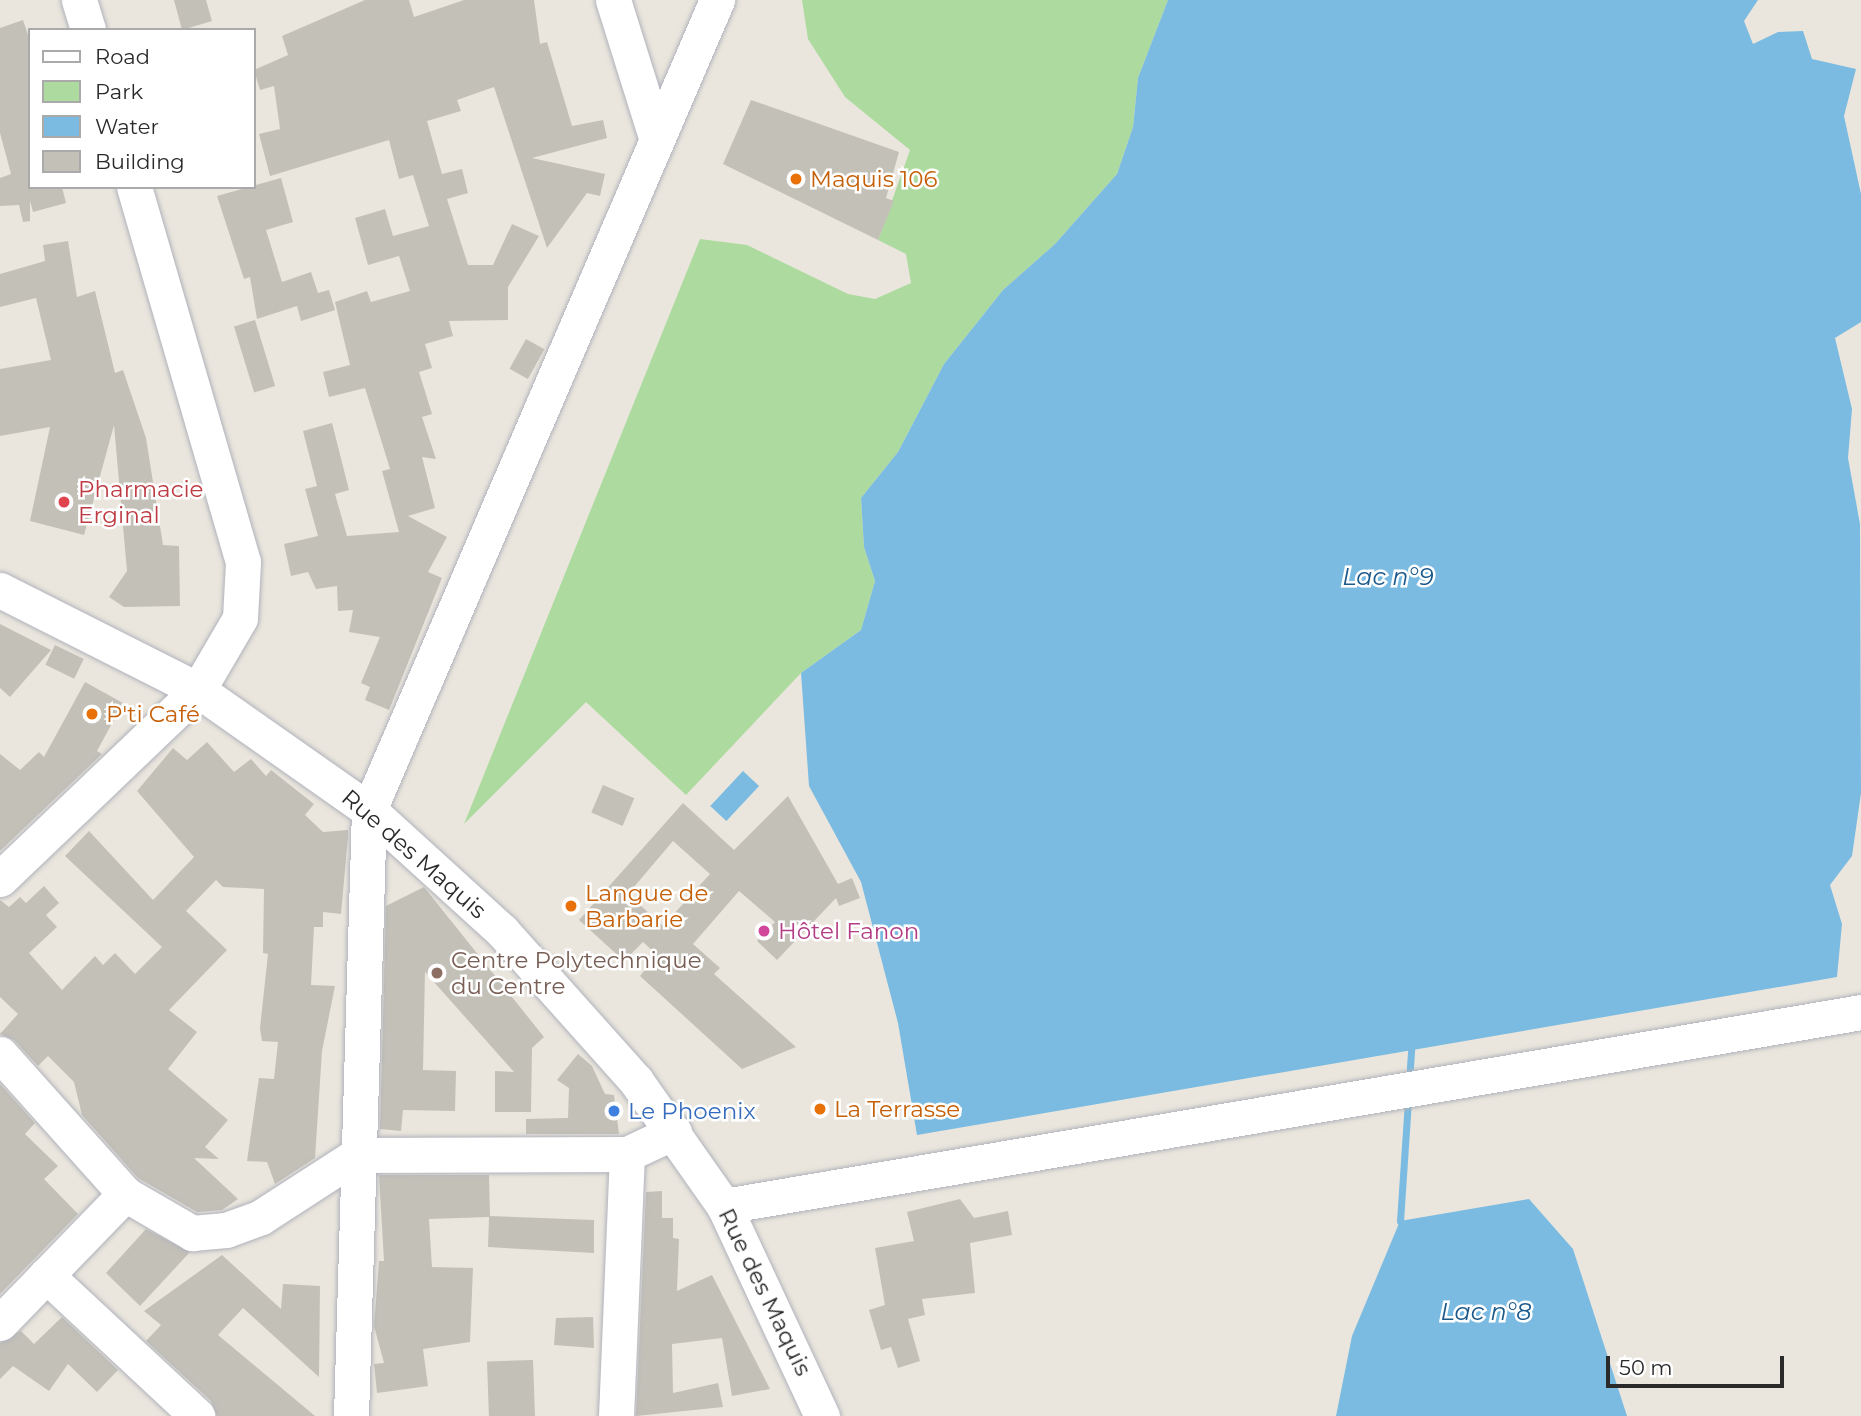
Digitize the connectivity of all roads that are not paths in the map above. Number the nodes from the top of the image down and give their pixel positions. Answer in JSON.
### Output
{"nodes":[{"id":1,"x":79,"y":0,"type":"edge"},
{"id":2,"x":614,"y":0,"type":"edge"},
{"id":3,"x":717,"y":0,"type":"edge"},
{"id":4,"x":87,"y":28,"type":"edge"},
{"id":5,"x":656,"y":136,"type":"junction"},
{"id":6,"x":135,"y":189,"type":"edge"},
{"id":7,"x":0,"y":590,"type":"edge"},
{"id":8,"x":198,"y":690,"type":"junction"},
{"id":9,"x":369,"y":810,"type":"junction"},
{"id":10,"x":0,"y":879,"type":"edge"},
{"id":11,"x":1861,"y":1012,"type":"edge"},
{"id":12,"x":0,"y":1054,"type":"edge"},
{"id":13,"x":674,"y":1132,"type":"junction"},
{"id":14,"x":627,"y":1154,"type":"junction"},
{"id":15,"x":357,"y":1155,"type":"junction"},
{"id":16,"x":125,"y":1194,"type":"junction"},
{"id":17,"x":724,"y":1206,"type":"junction"},
{"id":18,"x":46,"y":1275,"type":"junction"},
{"id":19,"x":0,"y":1323,"type":"edge"},
{"id":20,"x":197,"y":1416,"type":"edge"},
{"id":21,"x":351,"y":1416,"type":"edge"},
{"id":22,"x":616,"y":1416,"type":"edge"},
{"id":23,"x":822,"y":1416,"type":"edge"}],
"edges":[{"from":1,"to":4,"type":"street"},
{"from":2,"to":5,"type":"street"},
{"from":3,"to":5,"type":"street"},
{"from":5,"to":9,"type":"street"},
{"from":6,"to":8,"type":"street"},
{"from":7,"to":8,"type":"street","name":"Rue des Maquis"},
{"from":8,"to":9,"type":"street","name":"Rue des Maquis"},
{"from":8,"to":10,"type":"street"},
{"from":9,"to":13,"type":"street","name":"Rue des Maquis"},
{"from":9,"to":15,"type":"street"},
{"from":11,"to":17,"type":"street"},
{"from":12,"to":16,"type":"street"},
{"from":13,"to":14,"type":"street"},
{"from":13,"to":17,"type":"street","name":"Rue des Maquis"},
{"from":14,"to":15,"type":"street"},
{"from":14,"to":22,"type":"street"},
{"from":15,"to":16,"type":"street"},
{"from":15,"to":21,"type":"street"},
{"from":16,"to":18,"type":"street"},
{"from":17,"to":23,"type":"street","name":"Rue des Maquis"},
{"from":18,"to":19,"type":"street"},
{"from":18,"to":20,"type":"street"}]}
